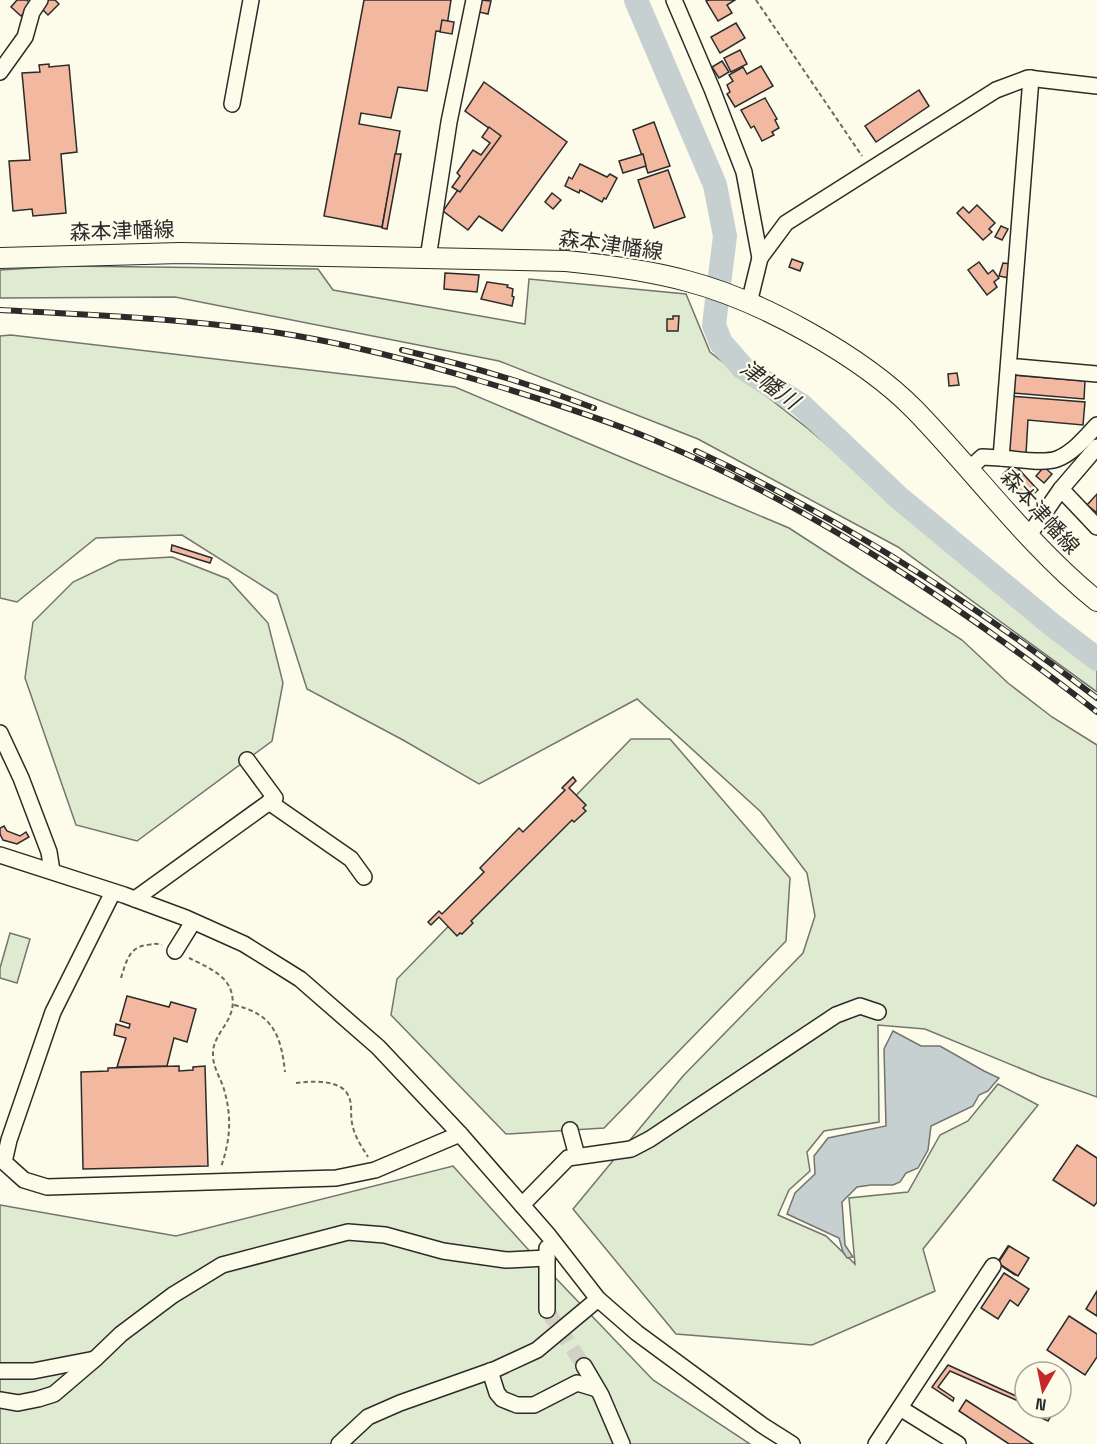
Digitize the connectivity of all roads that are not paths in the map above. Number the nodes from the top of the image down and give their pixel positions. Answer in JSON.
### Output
{"nodes":[{"id":1,"x":40,"y":0,"type":"edge"},
{"id":2,"x":251,"y":0,"type":"edge"},
{"id":3,"x":474,"y":0,"type":"edge"},
{"id":4,"x":674,"y":0,"type":"edge"},
{"id":5,"x":0,"y":72,"type":"edge"},
{"id":6,"x":1031,"y":78,"type":"junction"},
{"id":7,"x":1097,"y":86,"type":"edge"},
{"id":8,"x":232,"y":104,"type":"dead end"},
{"id":9,"x":0,"y":258,"type":"edge"},
{"id":10,"x":428,"y":258,"type":"junction"},
{"id":11,"x":760,"y":258,"type":"junction"},
{"id":12,"x":749,"y":303,"type":"junction"},
{"id":13,"x":1018,"y":367,"type":"dead end"},
{"id":14,"x":1097,"y":374,"type":"edge"},
{"id":15,"x":1097,"y":425,"type":"edge"},
{"id":16,"x":1097,"y":447,"type":"edge"},
{"id":17,"x":1001,"y":458,"type":"junction"},
{"id":18,"x":969,"y":469,"type":"junction"},
{"id":19,"x":1061,"y":489,"type":"junction"},
{"id":20,"x":1097,"y":527,"type":"edge"},
{"id":21,"x":1029,"y":536,"type":"junction"},
{"id":22,"x":1097,"y":601,"type":"edge"},
{"id":23,"x":0,"y":733,"type":"edge"},
{"id":24,"x":247,"y":760,"type":"dead end"},
{"id":25,"x":269,"y":802,"type":"junction"},
{"id":26,"x":0,"y":855,"type":"edge"},
{"id":27,"x":52,"y":871,"type":"junction"},
{"id":28,"x":364,"y":877,"type":"dead end"},
{"id":29,"x":113,"y":892,"type":"junction"},
{"id":30,"x":135,"y":899,"type":"junction"},
{"id":31,"x":193,"y":921,"type":"junction"},
{"id":32,"x":176,"y":951,"type":"road end"},
{"id":33,"x":878,"y":1011,"type":"dead end"},
{"id":34,"x":570,"y":1130,"type":"dead end"},
{"id":35,"x":460,"y":1134,"type":"junction"},
{"id":36,"x":577,"y":1156,"type":"junction"},
{"id":37,"x":522,"y":1205,"type":"junction"},
{"id":38,"x":549,"y":1236,"type":"junction"},
{"id":39,"x":547,"y":1258,"type":"junction"},
{"id":40,"x":993,"y":1266,"type":"dead end"},
{"id":41,"x":598,"y":1299,"type":"junction"},
{"id":42,"x":547,"y":1310,"type":"tunnel mouth"},
{"id":43,"x":95,"y":1359,"type":"junction"},
{"id":44,"x":584,"y":1366,"type":"tunnel mouth"},
{"id":45,"x":0,"y":1371,"type":"edge"},
{"id":46,"x":490,"y":1371,"type":"junction"},
{"id":47,"x":597,"y":1389,"type":"junction"},
{"id":48,"x":0,"y":1400,"type":"edge"},
{"id":49,"x":900,"y":1408,"type":"junction"},
{"id":50,"x":339,"y":1444,"type":"edge"},
{"id":51,"x":622,"y":1444,"type":"edge"},
{"id":52,"x":792,"y":1444,"type":"edge"},
{"id":53,"x":876,"y":1444,"type":"edge"},
{"id":54,"x":958,"y":1444,"type":"edge"}],
"edges":[{"from":1,"to":5,"type":"street"},
{"from":2,"to":8,"type":"street"},
{"from":3,"to":10,"type":"street"},
{"from":4,"to":11,"type":"street"},
{"from":6,"to":7,"type":"street"},
{"from":6,"to":11,"type":"street"},
{"from":6,"to":17,"type":"street"},
{"from":9,"to":10,"type":"main road","name":"森本津幡線"},
{"from":10,"to":12,"type":"main road","name":"森本津幡線"},
{"from":11,"to":12,"type":"street"},
{"from":12,"to":18,"type":"main road","name":"森本津幡線"},
{"from":13,"to":14,"type":"street"},
{"from":15,"to":17,"type":"street"},
{"from":16,"to":19,"type":"street"},
{"from":17,"to":18,"type":"street"},
{"from":18,"to":21,"type":"main road","name":"森本津幡線"},
{"from":19,"to":20,"type":"street"},
{"from":19,"to":21,"type":"street"},
{"from":21,"to":22,"type":"main road","name":"森本津幡線"},
{"from":23,"to":27,"type":"street"},
{"from":24,"to":25,"type":"street"},
{"from":25,"to":28,"type":"street"},
{"from":25,"to":30,"type":"street"},
{"from":26,"to":27,"type":"street"},
{"from":27,"to":29,"type":"street"},
{"from":29,"to":30,"type":"street"},
{"from":29,"to":35,"type":"street"},
{"from":30,"to":31,"type":"street"},
{"from":31,"to":32,"type":"street"},
{"from":31,"to":35,"type":"street"},
{"from":33,"to":36,"type":"street"},
{"from":34,"to":36,"type":"street"},
{"from":35,"to":37,"type":"street"},
{"from":36,"to":37,"type":"street"},
{"from":37,"to":38,"type":"street"},
{"from":38,"to":39,"type":"street"},
{"from":38,"to":41,"type":"street"},
{"from":39,"to":42,"type":"street"},
{"from":39,"to":43,"type":"street"},
{"from":40,"to":49,"type":"street"},
{"from":41,"to":46,"type":"street"},
{"from":41,"to":52,"type":"street"},
{"from":43,"to":45,"type":"street"},
{"from":43,"to":48,"type":"street"},
{"from":44,"to":47,"type":"street"},
{"from":46,"to":47,"type":"street"},
{"from":46,"to":50,"type":"street"},
{"from":47,"to":51,"type":"street"},
{"from":49,"to":53,"type":"street"},
{"from":49,"to":54,"type":"street"}]}
